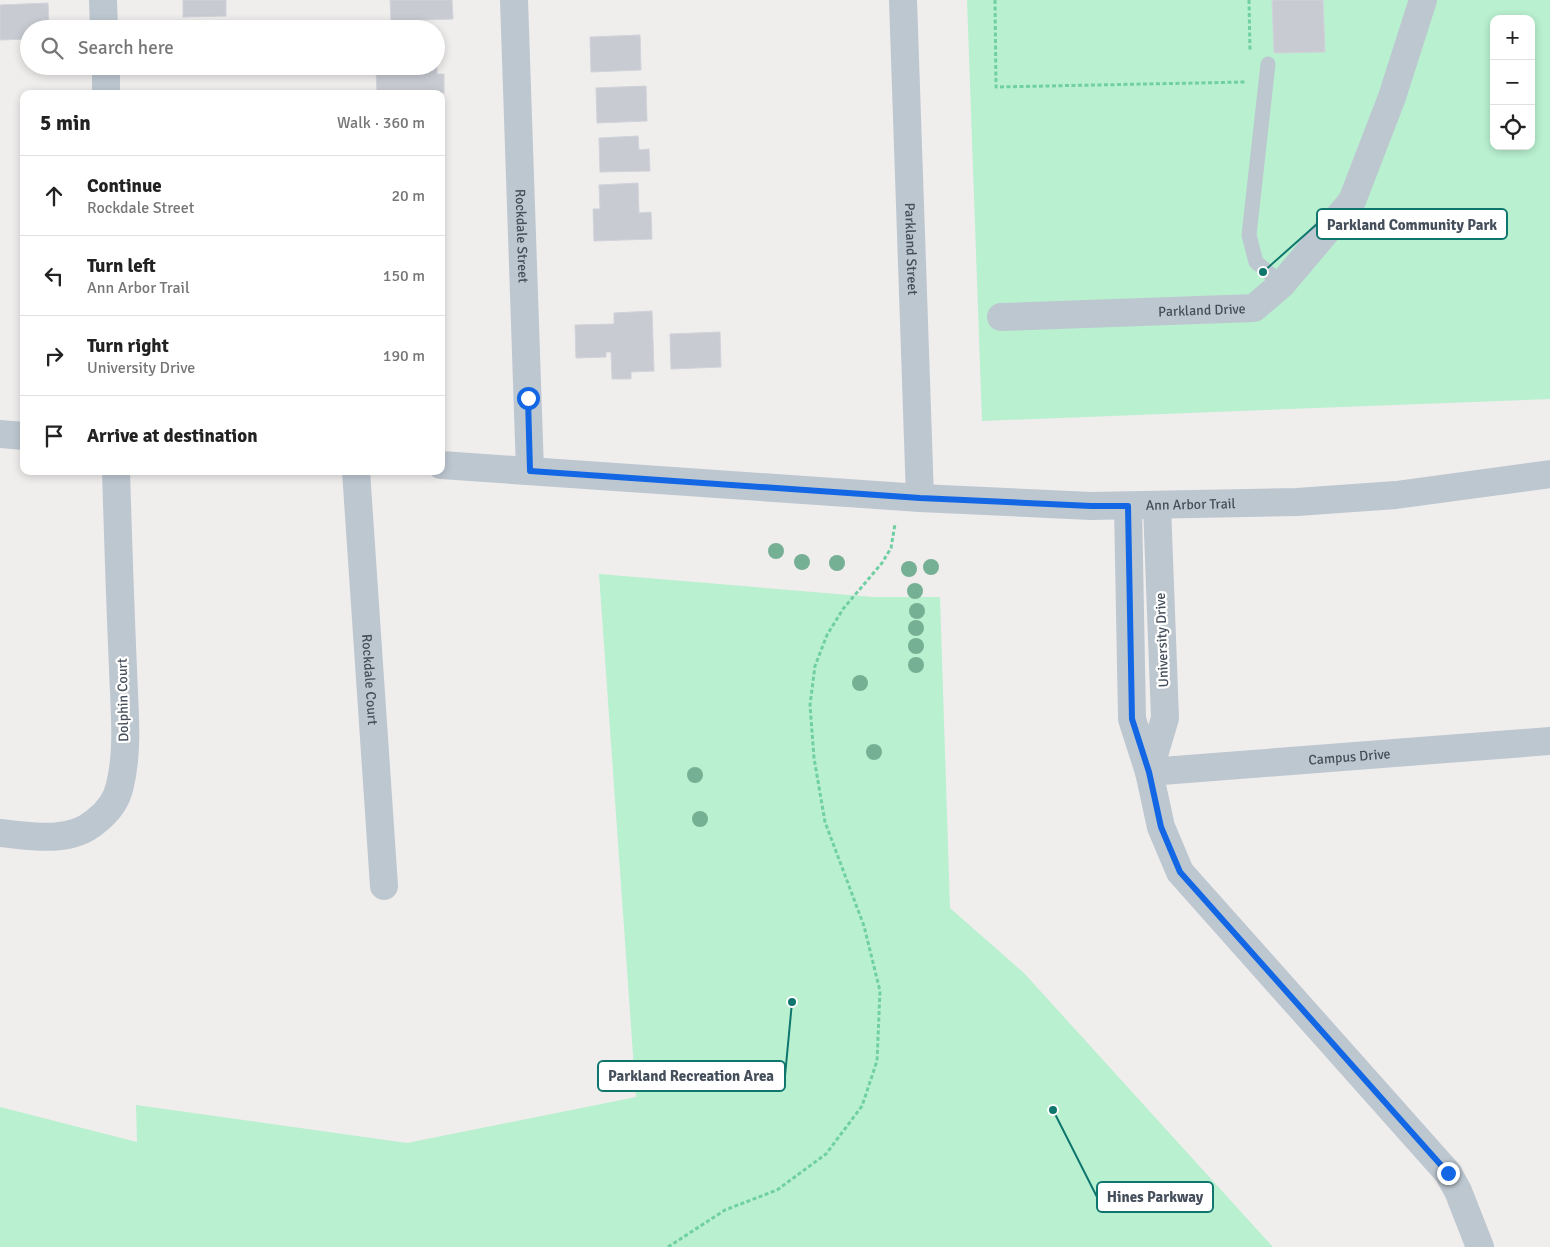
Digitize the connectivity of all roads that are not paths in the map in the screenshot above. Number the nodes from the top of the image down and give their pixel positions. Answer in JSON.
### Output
{"nodes":[{"id":1,"x":103,"y":0,"type":"edge"},
{"id":2,"x":514,"y":0,"type":"edge"},
{"id":3,"x":903,"y":0,"type":"edge"},
{"id":4,"x":1423,"y":0,"type":"edge"},
{"id":5,"x":104,"y":20,"type":"edge"},
{"id":6,"x":1268,"y":64,"type":"dead end"},
{"id":7,"x":106,"y":75,"type":"edge"},
{"id":8,"x":106,"y":90,"type":"edge"},
{"id":9,"x":1282,"y":284,"type":"junction"},
{"id":10,"x":1001,"y":317,"type":"dead end"},
{"id":11,"x":0,"y":434,"type":"edge"},
{"id":12,"x":20,"y":436,"type":"edge"},
{"id":13,"x":445,"y":465,"type":"edge"},
{"id":14,"x":530,"y":471,"type":"junction"},
{"id":15,"x":1550,"y":474,"type":"edge"},
{"id":16,"x":116,"y":475,"type":"edge"},
{"id":17,"x":356,"y":475,"type":"edge"},
{"id":18,"x":920,"y":498,"type":"junction"},
{"id":19,"x":1128,"y":506,"type":"junction"},
{"id":20,"x":1157,"y":506,"type":"junction"},
{"id":21,"x":1550,"y":741,"type":"edge"},
{"id":22,"x":1149,"y":772,"type":"junction"},
{"id":23,"x":0,"y":833,"type":"edge"},
{"id":24,"x":384,"y":886,"type":"dead end"},
{"id":25,"x":1480,"y":1247,"type":"edge"}],
"edges":[{"from":1,"to":5,"type":"street"},
{"from":2,"to":14,"type":"street","name":"Rockdale Street"},
{"from":3,"to":18,"type":"street","name":"Parkland Street"},
{"from":4,"to":9,"type":"street","name":"Parkland Drive"},
{"from":6,"to":9,"type":"lane"},
{"from":7,"to":8,"type":"street"},
{"from":9,"to":10,"type":"street","name":"Parkland Drive"},
{"from":11,"to":12,"type":"street"},
{"from":13,"to":14,"type":"street","name":"Ann Arbor Trail"},
{"from":14,"to":18,"type":"street","name":"Ann Arbor Trail"},
{"from":15,"to":20,"type":"street","name":"Ann Arbor Trail"},
{"from":16,"to":23,"type":"street","name":"Dolphin Court"},
{"from":17,"to":24,"type":"street","name":"Rockdale Court"},
{"from":18,"to":19,"type":"street","name":"Ann Arbor Trail"},
{"from":19,"to":20,"type":"street","name":"Ann Arbor Trail"},
{"from":19,"to":22,"type":"street","name":"University Drive"},
{"from":20,"to":22,"type":"street","name":"University Drive"},
{"from":21,"to":22,"type":"street","name":"Campus Drive"},
{"from":22,"to":25,"type":"street","name":"University Drive"}]}
